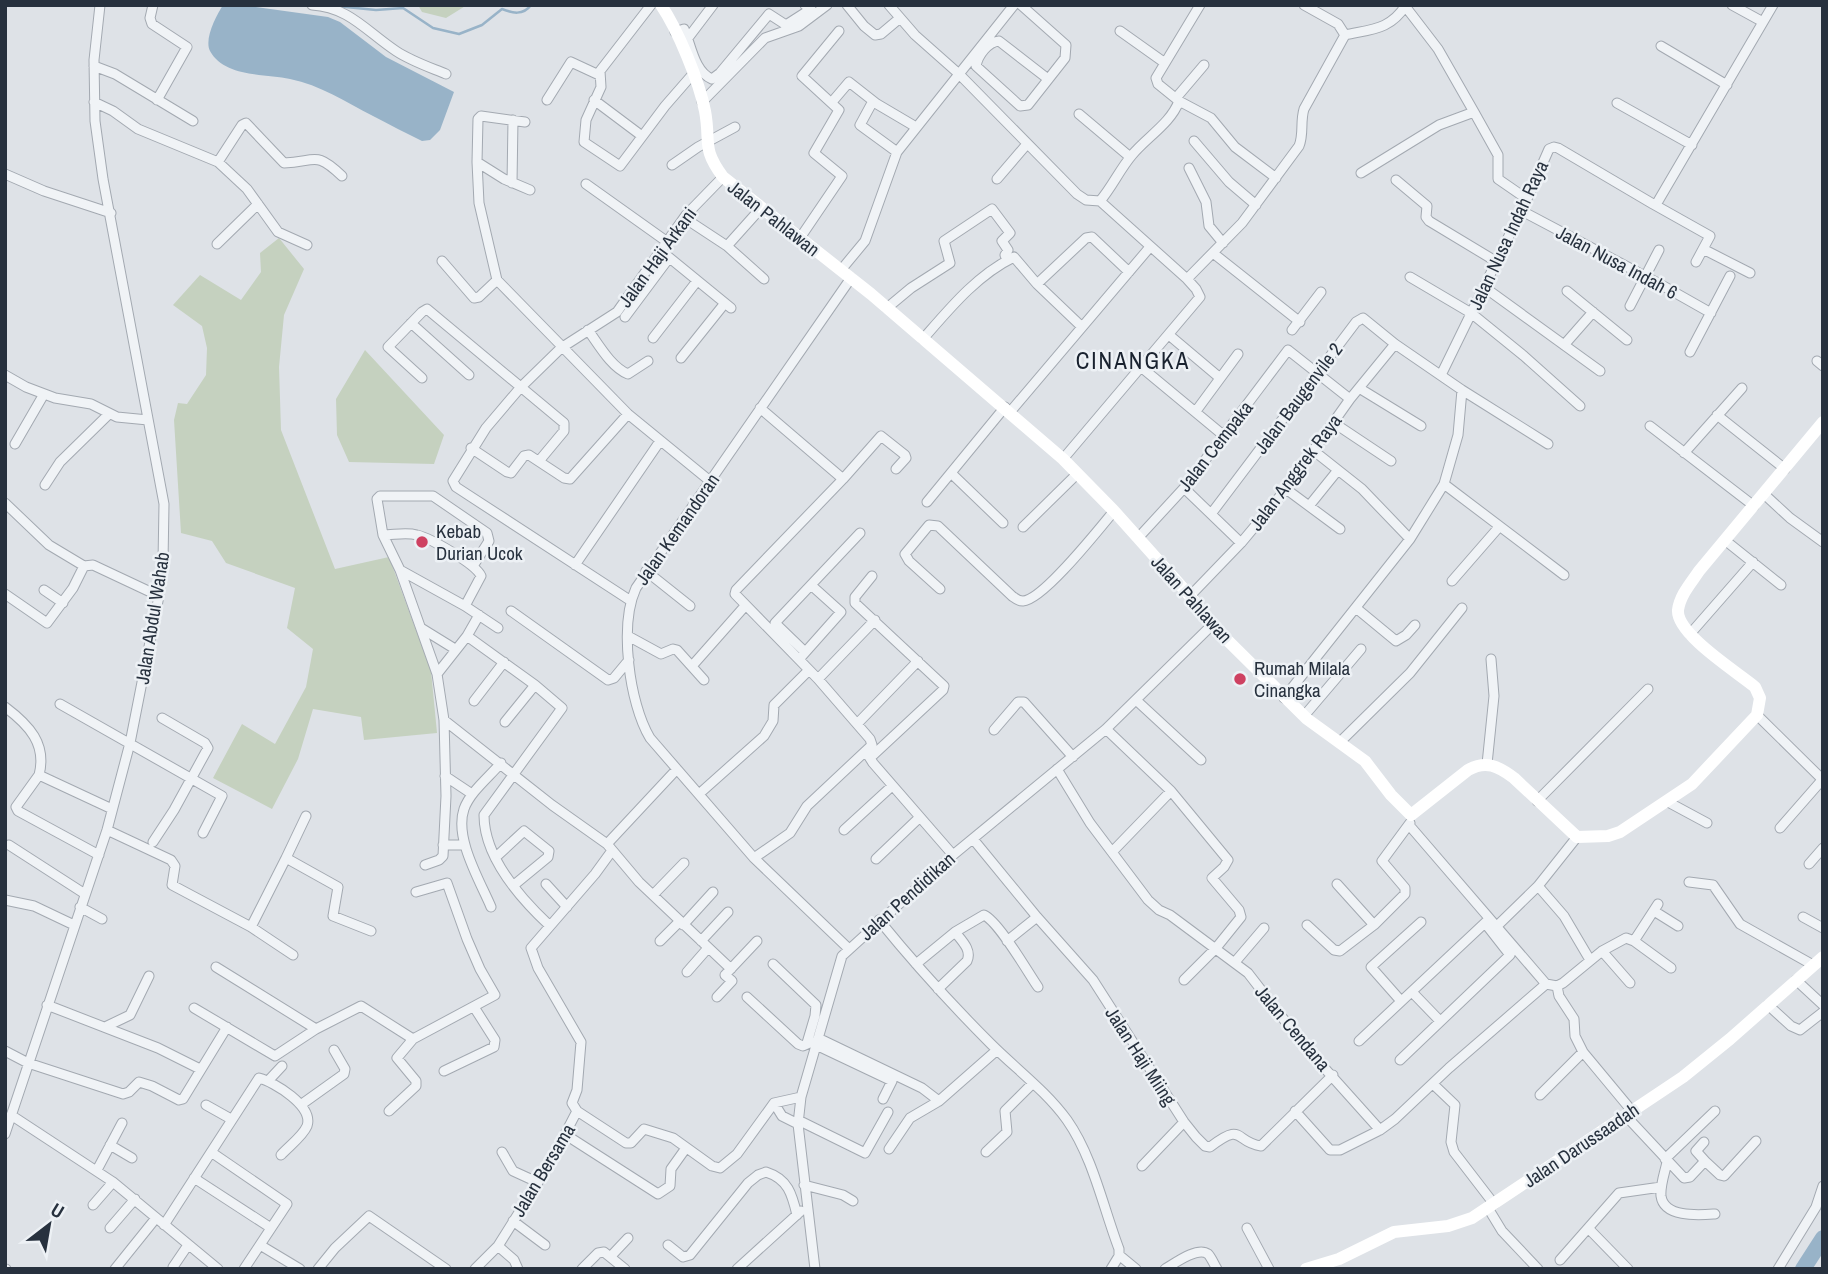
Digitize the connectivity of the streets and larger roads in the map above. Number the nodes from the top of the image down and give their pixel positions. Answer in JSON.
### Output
{"nodes":[{"id":1,"x":100,"y":5,"type":"edge"},
{"id":2,"x":108,"y":5,"type":"edge"},
{"id":3,"x":153,"y":5,"type":"edge"},
{"id":4,"x":312,"y":5,"type":"edge"},
{"id":5,"x":651,"y":5,"type":"edge"},
{"id":6,"x":661,"y":5,"type":"edge"},
{"id":7,"x":713,"y":5,"type":"edge"},
{"id":8,"x":805,"y":5,"type":"edge"},
{"id":9,"x":827,"y":5,"type":"edge"},
{"id":10,"x":847,"y":5,"type":"edge"},
{"id":11,"x":889,"y":5,"type":"edge"},
{"id":12,"x":1014,"y":5,"type":"edge"},
{"id":13,"x":1021,"y":5,"type":"edge"},
{"id":14,"x":1200,"y":5,"type":"edge"},
{"id":15,"x":1304,"y":5,"type":"edge"},
{"id":16,"x":1732,"y":5,"type":"edge"},
{"id":17,"x":1773,"y":5,"type":"edge"},
{"id":18,"x":1406,"y":6,"type":"edge"},
{"id":19,"x":900,"y":18,"type":"junction"},
{"id":20,"x":1763,"y":22,"type":"junction"},
{"id":21,"x":1120,"y":30,"type":"dead end"},
{"id":22,"x":839,"y":31,"type":"dead end"},
{"id":23,"x":675,"y":32,"type":"junction"},
{"id":24,"x":1345,"y":34,"type":"junction"},
{"id":25,"x":688,"y":38,"type":"junction"},
{"id":26,"x":1661,"y":46,"type":"dead end"},
{"id":27,"x":1165,"y":63,"type":"junction"},
{"id":28,"x":1204,"y":65,"type":"dead end"},
{"id":29,"x":94,"y":66,"type":"junction"},
{"id":30,"x":446,"y":74,"type":"dead end"},
{"id":31,"x":959,"y":74,"type":"junction"},
{"id":32,"x":599,"y":75,"type":"junction"},
{"id":33,"x":692,"y":75,"type":"junction"},
{"id":34,"x":1048,"y":79,"type":"junction"},
{"id":35,"x":1727,"y":85,"type":"junction"},
{"id":36,"x":1178,"y":99,"type":"junction"},
{"id":37,"x":157,"y":100,"type":"junction"},
{"id":38,"x":547,"y":100,"type":"dead end"},
{"id":39,"x":594,"y":100,"type":"junction"},
{"id":40,"x":94,"y":102,"type":"junction"},
{"id":41,"x":702,"y":102,"type":"junction"},
{"id":42,"x":832,"y":102,"type":"junction"},
{"id":43,"x":873,"y":102,"type":"junction"},
{"id":44,"x":1616,"y":103,"type":"dead end"},
{"id":45,"x":1219,"y":110,"type":"dead end"},
{"id":46,"x":1474,"y":112,"type":"junction"},
{"id":47,"x":1079,"y":114,"type":"dead end"},
{"id":48,"x":1208,"y":117,"type":"junction"},
{"id":49,"x":513,"y":120,"type":"junction"},
{"id":50,"x":193,"y":121,"type":"dead end"},
{"id":51,"x":525,"y":122,"type":"dead end"},
{"id":52,"x":735,"y":127,"type":"dead end"},
{"id":53,"x":916,"y":127,"type":"junction"},
{"id":54,"x":642,"y":136,"type":"junction"},
{"id":55,"x":1194,"y":141,"type":"dead end"},
{"id":56,"x":707,"y":142,"type":"junction"},
{"id":57,"x":1027,"y":144,"type":"junction"},
{"id":58,"x":1692,"y":145,"type":"junction"},
{"id":59,"x":897,"y":152,"type":"junction"},
{"id":60,"x":1130,"y":158,"type":"junction"},
{"id":61,"x":218,"y":162,"type":"junction"},
{"id":62,"x":477,"y":162,"type":"junction"},
{"id":63,"x":672,"y":165,"type":"dead end"},
{"id":64,"x":1189,"y":168,"type":"dead end"},
{"id":65,"x":1362,"y":173,"type":"dead end"},
{"id":66,"x":5,"y":174,"type":"edge"},
{"id":67,"x":342,"y":176,"type":"dead end"},
{"id":68,"x":723,"y":177,"type":"junction"},
{"id":69,"x":997,"y":178,"type":"dead end"},
{"id":70,"x":1276,"y":178,"type":"junction"},
{"id":71,"x":1396,"y":180,"type":"dead end"},
{"id":72,"x":512,"y":183,"type":"junction"},
{"id":73,"x":586,"y":184,"type":"dead end"},
{"id":74,"x":530,"y":190,"type":"dead end"},
{"id":75,"x":1527,"y":199,"type":"junction"},
{"id":76,"x":1100,"y":201,"type":"junction"},
{"id":77,"x":258,"y":204,"type":"junction"},
{"id":78,"x":1653,"y":204,"type":"junction"},
{"id":79,"x":1256,"y":205,"type":"junction"},
{"id":80,"x":761,"y":208,"type":"junction"},
{"id":81,"x":1522,"y":211,"type":"junction"},
{"id":82,"x":111,"y":213,"type":"junction"},
{"id":83,"x":689,"y":221,"type":"dead end"},
{"id":84,"x":800,"y":238,"type":"junction"},
{"id":85,"x":666,"y":241,"type":"junction"},
{"id":86,"x":1223,"y":243,"type":"junction"},
{"id":87,"x":217,"y":244,"type":"dead end"},
{"id":88,"x":307,"y":245,"type":"dead end"},
{"id":89,"x":727,"y":246,"type":"junction"},
{"id":90,"x":1150,"y":247,"type":"junction"},
{"id":91,"x":1703,"y":249,"type":"junction"},
{"id":92,"x":660,"y":250,"type":"junction"},
{"id":93,"x":1660,"y":250,"type":"dead end"},
{"id":94,"x":1213,"y":253,"type":"junction"},
{"id":95,"x":669,"y":258,"type":"junction"},
{"id":96,"x":1007,"y":260,"type":"junction"},
{"id":97,"x":442,"y":261,"type":"dead end"},
{"id":98,"x":1497,"y":262,"type":"junction"},
{"id":99,"x":1696,"y":262,"type":"dead end"},
{"id":100,"x":1129,"y":272,"type":"junction"},
{"id":101,"x":1750,"y":273,"type":"dead end"},
{"id":102,"x":846,"y":274,"type":"junction"},
{"id":103,"x":1646,"y":276,"type":"junction"},
{"id":104,"x":1730,"y":276,"type":"dead end"},
{"id":105,"x":1410,"y":277,"type":"dead end"},
{"id":106,"x":764,"y":279,"type":"dead end"},
{"id":107,"x":1187,"y":279,"type":"junction"},
{"id":108,"x":497,"y":280,"type":"junction"},
{"id":109,"x":697,"y":281,"type":"junction"},
{"id":110,"x":1037,"y":284,"type":"junction"},
{"id":111,"x":1484,"y":287,"type":"junction"},
{"id":112,"x":1567,"y":291,"type":"dead end"},
{"id":113,"x":1321,"y":292,"type":"dead end"},
{"id":114,"x":1630,"y":306,"type":"dead end"},
{"id":115,"x":887,"y":308,"type":"junction"},
{"id":116,"x":1593,"y":312,"type":"junction"},
{"id":117,"x":1471,"y":313,"type":"junction"},
{"id":118,"x":1711,"y":313,"type":"junction"},
{"id":119,"x":625,"y":317,"type":"dead end"},
{"id":120,"x":1300,"y":322,"type":"junction"},
{"id":121,"x":411,"y":323,"type":"junction"},
{"id":122,"x":1082,"y":327,"type":"junction"},
{"id":123,"x":588,"y":330,"type":"junction"},
{"id":124,"x":1292,"y":330,"type":"dead end"},
{"id":125,"x":1169,"y":335,"type":"junction"},
{"id":126,"x":653,"y":338,"type":"dead end"},
{"id":127,"x":923,"y":339,"type":"junction"},
{"id":128,"x":1627,"y":340,"type":"dead end"},
{"id":129,"x":1395,"y":344,"type":"junction"},
{"id":130,"x":1564,"y":345,"type":"junction"},
{"id":131,"x":561,"y":348,"type":"junction"},
{"id":132,"x":1690,"y":352,"type":"dead end"},
{"id":133,"x":1238,"y":354,"type":"dead end"},
{"id":134,"x":681,"y":358,"type":"dead end"},
{"id":135,"x":648,"y":361,"type":"dead end"},
{"id":136,"x":1141,"y":366,"type":"junction"},
{"id":137,"x":1600,"y":371,"type":"dead end"},
{"id":138,"x":1317,"y":372,"type":"junction"},
{"id":139,"x":5,"y":375,"type":"edge"},
{"id":140,"x":469,"y":375,"type":"dead end"},
{"id":141,"x":1441,"y":375,"type":"junction"},
{"id":142,"x":422,"y":378,"type":"dead end"},
{"id":143,"x":1220,"y":378,"type":"junction"},
{"id":144,"x":520,"y":388,"type":"junction"},
{"id":145,"x":1359,"y":388,"type":"junction"},
{"id":146,"x":1742,"y":388,"type":"dead end"},
{"id":147,"x":1462,"y":390,"type":"junction"},
{"id":148,"x":44,"y":394,"type":"junction"},
{"id":149,"x":1350,"y":398,"type":"junction"},
{"id":150,"x":1580,"y":406,"type":"dead end"},
{"id":151,"x":760,"y":408,"type":"junction"},
{"id":152,"x":1007,"y":410,"type":"junction"},
{"id":153,"x":1196,"y":411,"type":"junction"},
{"id":154,"x":109,"y":414,"type":"junction"},
{"id":155,"x":628,"y":414,"type":"junction"},
{"id":156,"x":1717,"y":415,"type":"junction"},
{"id":157,"x":148,"y":420,"type":"junction"},
{"id":158,"x":1823,"y":422,"type":"edge"},
{"id":159,"x":1334,"y":424,"type":"junction"},
{"id":160,"x":1420,"y":426,"type":"dead end"},
{"id":161,"x":1650,"y":426,"type":"dead end"},
{"id":162,"x":1223,"y":435,"type":"junction"},
{"id":163,"x":660,"y":442,"type":"junction"},
{"id":164,"x":15,"y":444,"type":"dead end"},
{"id":165,"x":1548,"y":444,"type":"dead end"},
{"id":166,"x":471,"y":448,"type":"junction"},
{"id":167,"x":1314,"y":451,"type":"junction"},
{"id":168,"x":1684,"y":453,"type":"junction"},
{"id":169,"x":1063,"y":459,"type":"junction"},
{"id":170,"x":538,"y":461,"type":"junction"},
{"id":171,"x":1391,"y":461,"type":"dead end"},
{"id":172,"x":896,"y":468,"type":"dead end"},
{"id":173,"x":1785,"y":469,"type":"junction"},
{"id":174,"x":1338,"y":470,"type":"junction"},
{"id":175,"x":951,"y":473,"type":"junction"},
{"id":176,"x":1077,"y":474,"type":"junction"},
{"id":177,"x":843,"y":479,"type":"junction"},
{"id":178,"x":710,"y":481,"type":"junction"},
{"id":179,"x":1444,"y":484,"type":"junction"},
{"id":180,"x":45,"y":485,"type":"dead end"},
{"id":181,"x":1184,"y":488,"type":"junction"},
{"id":182,"x":1286,"y":489,"type":"junction"},
{"id":183,"x":1764,"y":494,"type":"junction"},
{"id":184,"x":928,"y":502,"type":"dead end"},
{"id":185,"x":5,"y":503,"type":"edge"},
{"id":186,"x":1309,"y":506,"type":"junction"},
{"id":187,"x":1754,"y":506,"type":"junction"},
{"id":188,"x":1114,"y":511,"type":"junction"},
{"id":189,"x":1211,"y":514,"type":"junction"},
{"id":190,"x":1003,"y":523,"type":"dead end"},
{"id":191,"x":1023,"y":527,"type":"dead end"},
{"id":192,"x":1499,"y":527,"type":"junction"},
{"id":193,"x":1340,"y":529,"type":"dead end"},
{"id":194,"x":860,"y":533,"type":"dead end"},
{"id":195,"x":383,"y":535,"type":"junction"},
{"id":196,"x":1138,"y":538,"type":"junction"},
{"id":197,"x":1410,"y":539,"type":"junction"},
{"id":198,"x":1726,"y":541,"type":"junction"},
{"id":199,"x":1823,"y":542,"type":"edge"},
{"id":200,"x":1241,"y":543,"type":"junction"},
{"id":201,"x":1753,"y":562,"type":"junction"},
{"id":202,"x":575,"y":565,"type":"junction"},
{"id":203,"x":84,"y":566,"type":"junction"},
{"id":204,"x":473,"y":566,"type":"junction"},
{"id":205,"x":400,"y":570,"type":"junction"},
{"id":206,"x":646,"y":571,"type":"junction"},
{"id":207,"x":1564,"y":575,"type":"dead end"},
{"id":208,"x":872,"y":576,"type":"dead end"},
{"id":209,"x":1452,"y":582,"type":"dead end"},
{"id":210,"x":811,"y":585,"type":"junction"},
{"id":211,"x":1781,"y":585,"type":"dead end"},
{"id":212,"x":940,"y":589,"type":"dead end"},
{"id":213,"x":44,"y":590,"type":"dead end"},
{"id":214,"x":5,"y":594,"type":"edge"},
{"id":215,"x":159,"y":596,"type":"junction"},
{"id":216,"x":1190,"y":596,"type":"junction"},
{"id":217,"x":631,"y":601,"type":"junction"},
{"id":218,"x":63,"y":603,"type":"junction"},
{"id":219,"x":465,"y":606,"type":"junction"},
{"id":220,"x":690,"y":606,"type":"dead end"},
{"id":221,"x":745,"y":606,"type":"junction"},
{"id":222,"x":1356,"y":608,"type":"junction"},
{"id":223,"x":1462,"y":608,"type":"dead end"},
{"id":224,"x":511,"y":611,"type":"dead end"},
{"id":225,"x":479,"y":615,"type":"junction"},
{"id":226,"x":875,"y":620,"type":"junction"},
{"id":227,"x":1212,"y":625,"type":"junction"},
{"id":228,"x":1415,"y":625,"type":"dead end"},
{"id":229,"x":421,"y":628,"type":"junction"},
{"id":230,"x":498,"y":628,"type":"dead end"},
{"id":231,"x":1690,"y":634,"type":"junction"},
{"id":232,"x":467,"y":636,"type":"junction"},
{"id":233,"x":628,"y":636,"type":"junction"},
{"id":234,"x":455,"y":649,"type":"junction"},
{"id":235,"x":1361,"y":649,"type":"dead end"},
{"id":236,"x":801,"y":656,"type":"junction"},
{"id":237,"x":1492,"y":659,"type":"dead end"},
{"id":238,"x":629,"y":660,"type":"junction"},
{"id":239,"x":918,"y":661,"type":"junction"},
{"id":240,"x":504,"y":662,"type":"junction"},
{"id":241,"x":692,"y":666,"type":"junction"},
{"id":242,"x":808,"y":670,"type":"junction"},
{"id":243,"x":437,"y":674,"type":"junction"},
{"id":244,"x":818,"y":679,"type":"junction"},
{"id":245,"x":704,"y":681,"type":"dead end"},
{"id":246,"x":535,"y":685,"type":"junction"},
{"id":247,"x":1648,"y":689,"type":"dead end"},
{"id":248,"x":1284,"y":698,"type":"junction"},
{"id":249,"x":1136,"y":700,"type":"junction"},
{"id":250,"x":474,"y":701,"type":"dead end"},
{"id":251,"x":60,"y":704,"type":"dead end"},
{"id":252,"x":5,"y":707,"type":"edge"},
{"id":253,"x":1757,"y":715,"type":"junction"},
{"id":254,"x":1304,"y":716,"type":"junction"},
{"id":255,"x":162,"y":718,"type":"dead end"},
{"id":256,"x":444,"y":720,"type":"junction"},
{"id":257,"x":506,"y":722,"type":"dead end"},
{"id":258,"x":857,"y":724,"type":"junction"},
{"id":259,"x":1105,"y":729,"type":"junction"},
{"id":260,"x":994,"y":730,"type":"dead end"},
{"id":261,"x":1339,"y":742,"type":"junction"},
{"id":262,"x":130,"y":743,"type":"junction"},
{"id":263,"x":868,"y":755,"type":"junction"},
{"id":264,"x":1073,"y":757,"type":"junction"},
{"id":265,"x":1201,"y":760,"type":"dead end"},
{"id":266,"x":501,"y":763,"type":"junction"},
{"id":267,"x":1487,"y":764,"type":"junction"},
{"id":268,"x":677,"y":769,"type":"junction"},
{"id":269,"x":1057,"y":769,"type":"junction"},
{"id":270,"x":39,"y":775,"type":"junction"},
{"id":271,"x":514,"y":775,"type":"junction"},
{"id":272,"x":445,"y":776,"type":"junction"},
{"id":273,"x":191,"y":779,"type":"junction"},
{"id":274,"x":1823,"y":780,"type":"edge"},
{"id":275,"x":892,"y":786,"type":"junction"},
{"id":276,"x":1171,"y":791,"type":"junction"},
{"id":277,"x":472,"y":794,"type":"junction"},
{"id":278,"x":699,"y":794,"type":"junction"},
{"id":279,"x":1537,"y":801,"type":"junction"},
{"id":280,"x":1668,"y":802,"type":"junction"},
{"id":281,"x":112,"y":809,"type":"junction"},
{"id":282,"x":306,"y":816,"type":"dead end"},
{"id":283,"x":920,"y":817,"type":"junction"},
{"id":284,"x":1410,"y":820,"type":"junction"},
{"id":285,"x":1707,"y":823,"type":"dead end"},
{"id":286,"x":1780,"y":828,"type":"dead end"},
{"id":287,"x":107,"y":830,"type":"junction"},
{"id":288,"x":844,"y":830,"type":"dead end"},
{"id":289,"x":203,"y":833,"type":"dead end"},
{"id":290,"x":1577,"y":837,"type":"junction"},
{"id":291,"x":972,"y":839,"type":"junction"},
{"id":292,"x":153,"y":842,"type":"dead end"},
{"id":293,"x":9,"y":845,"type":"dead end"},
{"id":294,"x":443,"y":845,"type":"junction"},
{"id":295,"x":464,"y":845,"type":"junction"},
{"id":296,"x":609,"y":848,"type":"junction"},
{"id":297,"x":1823,"y":848,"type":"edge"},
{"id":298,"x":1113,"y":850,"type":"junction"},
{"id":299,"x":99,"y":855,"type":"junction"},
{"id":300,"x":953,"y":855,"type":"junction"},
{"id":301,"x":496,"y":857,"type":"junction"},
{"id":302,"x":286,"y":858,"type":"junction"},
{"id":303,"x":754,"y":858,"type":"junction"},
{"id":304,"x":876,"y":859,"type":"dead end"},
{"id":305,"x":684,"y":863,"type":"dead end"},
{"id":306,"x":1809,"y":864,"type":"dead end"},
{"id":307,"x":425,"y":866,"type":"dead end"},
{"id":308,"x":1689,"y":882,"type":"dead end"},
{"id":309,"x":546,"y":884,"type":"dead end"},
{"id":310,"x":1337,"y":884,"type":"dead end"},
{"id":311,"x":514,"y":885,"type":"junction"},
{"id":312,"x":1538,"y":886,"type":"junction"},
{"id":313,"x":416,"y":892,"type":"dead end"},
{"id":314,"x":713,"y":892,"type":"dead end"},
{"id":315,"x":85,"y":894,"type":"junction"},
{"id":316,"x":653,"y":895,"type":"junction"},
{"id":317,"x":5,"y":900,"type":"edge"},
{"id":318,"x":80,"y":907,"type":"junction"},
{"id":319,"x":491,"y":907,"type":"dead end"},
{"id":320,"x":567,"y":907,"type":"junction"},
{"id":321,"x":727,"y":912,"type":"dead end"},
{"id":322,"x":1037,"y":917,"type":"junction"},
{"id":323,"x":1803,"y":917,"type":"dead end"},
{"id":324,"x":102,"y":919,"type":"dead end"},
{"id":325,"x":879,"y":920,"type":"junction"},
{"id":326,"x":1421,"y":922,"type":"dead end"},
{"id":327,"x":1491,"y":922,"type":"junction"},
{"id":328,"x":681,"y":923,"type":"junction"},
{"id":329,"x":74,"y":925,"type":"junction"},
{"id":330,"x":1307,"y":925,"type":"dead end"},
{"id":331,"x":1374,"y":925,"type":"junction"},
{"id":332,"x":550,"y":926,"type":"junction"},
{"id":333,"x":1678,"y":926,"type":"dead end"},
{"id":334,"x":251,"y":927,"type":"junction"},
{"id":335,"x":1265,"y":928,"type":"dead end"},
{"id":336,"x":1823,"y":928,"type":"edge"},
{"id":337,"x":371,"y":931,"type":"dead end"},
{"id":338,"x":955,"y":933,"type":"junction"},
{"id":339,"x":660,"y":941,"type":"dead end"},
{"id":340,"x":757,"y":941,"type":"dead end"},
{"id":341,"x":1634,"y":941,"type":"junction"},
{"id":342,"x":1007,"y":942,"type":"junction"},
{"id":343,"x":705,"y":944,"type":"junction"},
{"id":344,"x":848,"y":948,"type":"junction"},
{"id":345,"x":1216,"y":948,"type":"junction"},
{"id":346,"x":1602,"y":951,"type":"junction"},
{"id":347,"x":293,"y":955,"type":"dead end"},
{"id":348,"x":1590,"y":960,"type":"junction"},
{"id":349,"x":1818,"y":961,"type":"edge"},
{"id":350,"x":1235,"y":962,"type":"junction"},
{"id":351,"x":772,"y":964,"type":"dead end"},
{"id":352,"x":916,"y":964,"type":"junction"},
{"id":353,"x":216,"y":967,"type":"dead end"},
{"id":354,"x":731,"y":968,"type":"junction"},
{"id":355,"x":1671,"y":968,"type":"dead end"},
{"id":356,"x":687,"y":972,"type":"dead end"},
{"id":357,"x":149,"y":976,"type":"dead end"},
{"id":358,"x":1184,"y":980,"type":"dead end"},
{"id":359,"x":1796,"y":980,"type":"junction"},
{"id":360,"x":1630,"y":983,"type":"dead end"},
{"id":361,"x":1546,"y":984,"type":"junction"},
{"id":362,"x":1558,"y":986,"type":"junction"},
{"id":363,"x":1038,"y":987,"type":"dead end"},
{"id":364,"x":938,"y":989,"type":"junction"},
{"id":365,"x":1412,"y":992,"type":"junction"},
{"id":366,"x":718,"y":997,"type":"dead end"},
{"id":367,"x":747,"y":997,"type":"dead end"},
{"id":368,"x":1401,"y":1001,"type":"junction"},
{"id":369,"x":47,"y":1005,"type":"junction"},
{"id":370,"x":1768,"y":1005,"type":"junction"},
{"id":371,"x":1823,"y":1005,"type":"edge"},
{"id":372,"x":474,"y":1007,"type":"junction"},
{"id":373,"x":194,"y":1008,"type":"dead end"},
{"id":374,"x":1823,"y":1012,"type":"edge"},
{"id":375,"x":1440,"y":1021,"type":"junction"},
{"id":376,"x":104,"y":1027,"type":"junction"},
{"id":377,"x":227,"y":1027,"type":"junction"},
{"id":378,"x":316,"y":1029,"type":"junction"},
{"id":379,"x":413,"y":1039,"type":"junction"},
{"id":380,"x":1359,"y":1041,"type":"dead end"},
{"id":381,"x":814,"y":1042,"type":"junction"},
{"id":382,"x":997,"y":1049,"type":"junction"},
{"id":383,"x":5,"y":1051,"type":"edge"},
{"id":384,"x":334,"y":1051,"type":"dead end"},
{"id":385,"x":1583,"y":1052,"type":"junction"},
{"id":386,"x":1400,"y":1060,"type":"dead end"},
{"id":387,"x":28,"y":1063,"type":"junction"},
{"id":388,"x":282,"y":1066,"type":"dead end"},
{"id":389,"x":200,"y":1069,"type":"junction"},
{"id":390,"x":444,"y":1072,"type":"dead end"},
{"id":391,"x":1333,"y":1075,"type":"junction"},
{"id":392,"x":268,"y":1081,"type":"junction"},
{"id":393,"x":1033,"y":1083,"type":"junction"},
{"id":394,"x":1433,"y":1084,"type":"junction"},
{"id":395,"x":805,"y":1091,"type":"junction"},
{"id":396,"x":1540,"y":1095,"type":"dead end"},
{"id":397,"x":883,"y":1099,"type":"dead end"},
{"id":398,"x":939,"y":1101,"type":"junction"},
{"id":399,"x":774,"y":1103,"type":"junction"},
{"id":400,"x":302,"y":1104,"type":"junction"},
{"id":401,"x":206,"y":1105,"type":"dead end"},
{"id":402,"x":388,"y":1111,"type":"dead end"},
{"id":403,"x":577,"y":1111,"type":"junction"},
{"id":404,"x":1295,"y":1111,"type":"junction"},
{"id":405,"x":1715,"y":1111,"type":"dead end"},
{"id":406,"x":888,"y":1112,"type":"dead end"},
{"id":407,"x":1629,"y":1114,"type":"junction"},
{"id":408,"x":231,"y":1119,"type":"junction"},
{"id":409,"x":8,"y":1120,"type":"edge"},
{"id":410,"x":798,"y":1122,"type":"junction"},
{"id":411,"x":1184,"y":1122,"type":"junction"},
{"id":412,"x":122,"y":1123,"type":"dead end"},
{"id":413,"x":1380,"y":1130,"type":"junction"},
{"id":414,"x":5,"y":1134,"type":"edge"},
{"id":415,"x":566,"y":1135,"type":"junction"},
{"id":416,"x":1755,"y":1141,"type":"dead end"},
{"id":417,"x":1704,"y":1142,"type":"dead end"},
{"id":418,"x":110,"y":1145,"type":"junction"},
{"id":419,"x":686,"y":1148,"type":"junction"},
{"id":420,"x":889,"y":1149,"type":"dead end"},
{"id":421,"x":211,"y":1152,"type":"junction"},
{"id":422,"x":502,"y":1152,"type":"dead end"},
{"id":423,"x":986,"y":1152,"type":"dead end"},
{"id":424,"x":281,"y":1155,"type":"dead end"},
{"id":425,"x":132,"y":1158,"type":"dead end"},
{"id":426,"x":1666,"y":1161,"type":"junction"},
{"id":427,"x":1705,"y":1161,"type":"junction"},
{"id":428,"x":1142,"y":1166,"type":"dead end"},
{"id":429,"x":97,"y":1171,"type":"junction"},
{"id":430,"x":194,"y":1178,"type":"junction"},
{"id":431,"x":113,"y":1182,"type":"junction"},
{"id":432,"x":537,"y":1182,"type":"junction"},
{"id":433,"x":804,"y":1185,"type":"junction"},
{"id":434,"x":1823,"y":1186,"type":"edge"},
{"id":435,"x":1661,"y":1187,"type":"junction"},
{"id":436,"x":135,"y":1199,"type":"junction"},
{"id":437,"x":853,"y":1201,"type":"dead end"},
{"id":438,"x":93,"y":1205,"type":"dead end"},
{"id":439,"x":806,"y":1206,"type":"junction"},
{"id":440,"x":1491,"y":1206,"type":"junction"},
{"id":441,"x":1715,"y":1214,"type":"dead end"},
{"id":442,"x":797,"y":1215,"type":"junction"},
{"id":443,"x":156,"y":1218,"type":"junction"},
{"id":444,"x":513,"y":1221,"type":"junction"},
{"id":445,"x":164,"y":1225,"type":"junction"},
{"id":446,"x":110,"y":1228,"type":"dead end"},
{"id":447,"x":271,"y":1228,"type":"junction"},
{"id":448,"x":1247,"y":1228,"type":"dead end"},
{"id":449,"x":1589,"y":1229,"type":"junction"},
{"id":450,"x":628,"y":1238,"type":"dead end"},
{"id":451,"x":188,"y":1245,"type":"junction"},
{"id":452,"x":260,"y":1245,"type":"junction"},
{"id":453,"x":545,"y":1245,"type":"dead end"},
{"id":454,"x":668,"y":1245,"type":"dead end"},
{"id":455,"x":498,"y":1246,"type":"junction"},
{"id":456,"x":612,"y":1255,"type":"junction"},
{"id":457,"x":1119,"y":1255,"type":"junction"},
{"id":458,"x":1560,"y":1260,"type":"dead end"},
{"id":459,"x":435,"y":1266,"type":"edge"},
{"id":460,"x":173,"y":1267,"type":"dead end"},
{"id":461,"x":115,"y":1269,"type":"edge"},
{"id":462,"x":218,"y":1269,"type":"edge"},
{"id":463,"x":244,"y":1269,"type":"edge"},
{"id":464,"x":300,"y":1269,"type":"edge"},
{"id":465,"x":318,"y":1269,"type":"edge"},
{"id":466,"x":446,"y":1269,"type":"edge"},
{"id":467,"x":475,"y":1269,"type":"edge"},
{"id":468,"x":518,"y":1269,"type":"edge"},
{"id":469,"x":582,"y":1269,"type":"edge"},
{"id":470,"x":625,"y":1269,"type":"edge"},
{"id":471,"x":737,"y":1269,"type":"edge"},
{"id":472,"x":815,"y":1269,"type":"edge"},
{"id":473,"x":1111,"y":1269,"type":"edge"},
{"id":474,"x":1136,"y":1269,"type":"edge"},
{"id":475,"x":1165,"y":1269,"type":"edge"},
{"id":476,"x":1217,"y":1269,"type":"edge"},
{"id":477,"x":1269,"y":1269,"type":"edge"},
{"id":478,"x":1306,"y":1269,"type":"edge"},
{"id":479,"x":1538,"y":1269,"type":"edge"},
{"id":480,"x":1628,"y":1269,"type":"edge"},
{"id":481,"x":1778,"y":1269,"type":"edge"}],
"edges":[{"from":1,"to":2,"type":"street"},
{"from":1,"to":29,"type":"street","name":"Jalan Abdul Wahab"},
{"from":3,"to":37,"type":"street"},
{"from":4,"to":30,"type":"street"},
{"from":5,"to":32,"type":"street"},
{"from":6,"to":23,"type":"street","name":"Jalan Pahlawan"},
{"from":7,"to":25,"type":"street"},
{"from":8,"to":25,"type":"street"},
{"from":9,"to":41,"type":"street"},
{"from":10,"to":19,"type":"street"},
{"from":11,"to":19,"type":"street"},
{"from":12,"to":31,"type":"street","name":"Jalan Kemandoran"},
{"from":13,"to":34,"type":"street"},
{"from":14,"to":27,"type":"street"},
{"from":15,"to":24,"type":"street"},
{"from":16,"to":20,"type":"street"},
{"from":17,"to":20,"type":"street"},
{"from":18,"to":24,"type":"street"},
{"from":18,"to":46,"type":"street"},
{"from":19,"to":31,"type":"street"},
{"from":20,"to":35,"type":"street"},
{"from":21,"to":27,"type":"street"},
{"from":22,"to":42,"type":"street"},
{"from":23,"to":25,"type":"street"},
{"from":23,"to":33,"type":"street","name":"Jalan Pahlawan"},
{"from":24,"to":70,"type":"street"},
{"from":26,"to":35,"type":"street"},
{"from":27,"to":36,"type":"street"},
{"from":28,"to":36,"type":"street"},
{"from":29,"to":37,"type":"street"},
{"from":29,"to":40,"type":"street","name":"Jalan Abdul Wahab"},
{"from":31,"to":53,"type":"street","name":"Jalan Kemandoran"},
{"from":31,"to":57,"type":"street"},
{"from":32,"to":38,"type":"street"},
{"from":32,"to":39,"type":"street"},
{"from":33,"to":41,"type":"street","name":"Jalan Pahlawan"},
{"from":33,"to":54,"type":"street"},
{"from":34,"to":34,"type":"street"},
{"from":35,"to":58,"type":"street"},
{"from":36,"to":48,"type":"street"},
{"from":36,"to":60,"type":"street"},
{"from":37,"to":50,"type":"street"},
{"from":39,"to":54,"type":"street"},
{"from":39,"to":54,"type":"street"},
{"from":40,"to":61,"type":"street"},
{"from":40,"to":82,"type":"street","name":"Jalan Abdul Wahab"},
{"from":41,"to":56,"type":"street","name":"Jalan Pahlawan"},
{"from":42,"to":43,"type":"street"},
{"from":42,"to":84,"type":"street"},
{"from":43,"to":53,"type":"street"},
{"from":43,"to":59,"type":"street"},
{"from":44,"to":58,"type":"street"},
{"from":45,"to":48,"type":"street"},
{"from":46,"to":65,"type":"street"},
{"from":46,"to":75,"type":"street"},
{"from":47,"to":60,"type":"street"},
{"from":48,"to":70,"type":"street"},
{"from":49,"to":51,"type":"street"},
{"from":49,"to":62,"type":"street"},
{"from":49,"to":72,"type":"street"},
{"from":52,"to":56,"type":"street"},
{"from":53,"to":59,"type":"street","name":"Jalan Kemandoran"},
{"from":55,"to":79,"type":"street"},
{"from":56,"to":63,"type":"street"},
{"from":56,"to":68,"type":"street","name":"Jalan Pahlawan"},
{"from":57,"to":69,"type":"street"},
{"from":57,"to":76,"type":"street"},
{"from":58,"to":78,"type":"street"},
{"from":59,"to":102,"type":"street","name":"Jalan Kemandoran"},
{"from":60,"to":76,"type":"street"},
{"from":61,"to":67,"type":"street"},
{"from":61,"to":77,"type":"street"},
{"from":62,"to":72,"type":"street"},
{"from":62,"to":108,"type":"street"},
{"from":64,"to":86,"type":"street"},
{"from":66,"to":82,"type":"street"},
{"from":68,"to":80,"type":"street","name":"Jalan Pahlawan"},
{"from":68,"to":85,"type":"street","name":"Jalan Haji Arkani"},
{"from":70,"to":79,"type":"street"},
{"from":71,"to":98,"type":"street"},
{"from":72,"to":74,"type":"street"},
{"from":73,"to":85,"type":"street"},
{"from":75,"to":78,"type":"street","name":"Jalan Nusa Indah Raya"},
{"from":75,"to":81,"type":"street","name":"Jalan Nusa Indah Raya"},
{"from":76,"to":90,"type":"street"},
{"from":77,"to":87,"type":"street"},
{"from":77,"to":88,"type":"street"},
{"from":78,"to":91,"type":"street"},
{"from":79,"to":86,"type":"street"},
{"from":80,"to":84,"type":"street","name":"Jalan Pahlawan"},
{"from":80,"to":89,"type":"street"},
{"from":81,"to":98,"type":"street","name":"Jalan Nusa Indah Raya"},
{"from":81,"to":103,"type":"street","name":"Jalan Nusa Indah 6"},
{"from":82,"to":157,"type":"street","name":"Jalan Abdul Wahab"},
{"from":83,"to":89,"type":"street"},
{"from":84,"to":102,"type":"street","name":"Jalan Pahlawan"},
{"from":85,"to":92,"type":"street","name":"Jalan Haji Arkani"},
{"from":86,"to":94,"type":"street"},
{"from":89,"to":106,"type":"street"},
{"from":90,"to":100,"type":"street"},
{"from":90,"to":107,"type":"street"},
{"from":91,"to":99,"type":"street"},
{"from":91,"to":101,"type":"street"},
{"from":92,"to":95,"type":"street"},
{"from":92,"to":123,"type":"street","name":"Jalan Haji Arkani"},
{"from":93,"to":103,"type":"street"},
{"from":94,"to":107,"type":"street"},
{"from":94,"to":120,"type":"street"},
{"from":95,"to":109,"type":"street"},
{"from":95,"to":119,"type":"street"},
{"from":96,"to":110,"type":"street"},
{"from":96,"to":115,"type":"street"},
{"from":96,"to":127,"type":"street"},
{"from":97,"to":108,"type":"street"},
{"from":98,"to":111,"type":"street","name":"Jalan Nusa Indah Raya"},
{"from":100,"to":110,"type":"street"},
{"from":100,"to":122,"type":"street"},
{"from":102,"to":115,"type":"street","name":"Jalan Pahlawan"},
{"from":102,"to":151,"type":"street","name":"Jalan Kemandoran"},
{"from":103,"to":114,"type":"street"},
{"from":103,"to":118,"type":"street","name":"Jalan Nusa Indah 6"},
{"from":104,"to":118,"type":"street"},
{"from":105,"to":117,"type":"street"},
{"from":107,"to":125,"type":"street"},
{"from":108,"to":131,"type":"street"},
{"from":109,"to":126,"type":"street"},
{"from":109,"to":134,"type":"street"},
{"from":110,"to":122,"type":"street"},
{"from":111,"to":117,"type":"street","name":"Jalan Nusa Indah Raya"},
{"from":111,"to":130,"type":"street"},
{"from":112,"to":116,"type":"street"},
{"from":113,"to":120,"type":"street"},
{"from":115,"to":127,"type":"street","name":"Jalan Pahlawan"},
{"from":116,"to":128,"type":"street"},
{"from":116,"to":130,"type":"street"},
{"from":117,"to":141,"type":"street","name":"Jalan Nusa Indah Raya"},
{"from":117,"to":150,"type":"street"},
{"from":118,"to":132,"type":"street"},
{"from":120,"to":124,"type":"street"},
{"from":121,"to":140,"type":"street"},
{"from":121,"to":142,"type":"street"},
{"from":121,"to":144,"type":"street"},
{"from":122,"to":152,"type":"street"},
{"from":123,"to":131,"type":"street","name":"Jalan Haji Arkani"},
{"from":123,"to":135,"type":"street"},
{"from":125,"to":136,"type":"street"},
{"from":125,"to":143,"type":"street"},
{"from":127,"to":152,"type":"street","name":"Jalan Pahlawan"},
{"from":129,"to":138,"type":"street","name":"Jalan Baugenvile 2"},
{"from":129,"to":141,"type":"street"},
{"from":129,"to":145,"type":"street","name":"Jalan Anggrek Raya"},
{"from":130,"to":137,"type":"street"},
{"from":131,"to":144,"type":"street","name":"Jalan Haji Arkani"},
{"from":131,"to":155,"type":"street"},
{"from":133,"to":143,"type":"street"},
{"from":136,"to":153,"type":"street"},
{"from":136,"to":169,"type":"street"},
{"from":138,"to":149,"type":"street"},
{"from":138,"to":162,"type":"street","name":"Jalan Cempaka"},
{"from":138,"to":189,"type":"street","name":"Jalan Baugenvile 2"},
{"from":139,"to":148,"type":"street"},
{"from":141,"to":147,"type":"street"},
{"from":143,"to":153,"type":"street"},
{"from":144,"to":166,"type":"street","name":"Jalan Haji Arkani"},
{"from":144,"to":170,"type":"street"},
{"from":145,"to":149,"type":"street","name":"Jalan Anggrek Raya"},
{"from":145,"to":160,"type":"street"},
{"from":146,"to":156,"type":"street"},
{"from":147,"to":165,"type":"street"},
{"from":147,"to":179,"type":"street"},
{"from":148,"to":154,"type":"street"},
{"from":148,"to":164,"type":"street"},
{"from":149,"to":159,"type":"street","name":"Jalan Anggrek Raya"},
{"from":151,"to":177,"type":"street"},
{"from":151,"to":178,"type":"street","name":"Jalan Kemandoran"},
{"from":152,"to":169,"type":"street","name":"Jalan Pahlawan"},
{"from":152,"to":175,"type":"street"},
{"from":153,"to":162,"type":"street"},
{"from":154,"to":157,"type":"street"},
{"from":154,"to":180,"type":"street"},
{"from":155,"to":163,"type":"street"},
{"from":155,"to":170,"type":"street"},
{"from":156,"to":168,"type":"street"},
{"from":156,"to":173,"type":"street"},
{"from":157,"to":215,"type":"street","name":"Jalan Abdul Wahab"},
{"from":158,"to":173,"type":"street"},
{"from":159,"to":167,"type":"street","name":"Jalan Anggrek Raya"},
{"from":159,"to":171,"type":"street"},
{"from":161,"to":168,"type":"street"},
{"from":162,"to":181,"type":"street","name":"Jalan Cempaka"},
{"from":163,"to":178,"type":"street"},
{"from":163,"to":202,"type":"street"},
{"from":166,"to":170,"type":"street"},
{"from":166,"to":202,"type":"street","name":"Jalan Haji Arkani"},
{"from":167,"to":174,"type":"street"},
{"from":167,"to":182,"type":"street","name":"Jalan Anggrek Raya"},
{"from":168,"to":187,"type":"street"},
{"from":169,"to":176,"type":"street","name":"Jalan Pahlawan"},
{"from":172,"to":177,"type":"street"},
{"from":173,"to":183,"type":"street"},
{"from":174,"to":186,"type":"street"},
{"from":174,"to":197,"type":"street"},
{"from":175,"to":184,"type":"street"},
{"from":175,"to":190,"type":"street"},
{"from":176,"to":188,"type":"street","name":"Jalan Pahlawan"},
{"from":176,"to":191,"type":"street"},
{"from":177,"to":221,"type":"street"},
{"from":178,"to":206,"type":"street","name":"Jalan Kemandoran"},
{"from":179,"to":192,"type":"street"},
{"from":179,"to":197,"type":"street"},
{"from":181,"to":189,"type":"street"},
{"from":181,"to":196,"type":"street","name":"Jalan Cempaka"},
{"from":182,"to":186,"type":"street"},
{"from":182,"to":200,"type":"street","name":"Jalan Anggrek Raya"},
{"from":183,"to":187,"type":"street"},
{"from":183,"to":199,"type":"street"},
{"from":185,"to":203,"type":"street"},
{"from":186,"to":193,"type":"street"},
{"from":187,"to":198,"type":"street"},
{"from":188,"to":196,"type":"street","name":"Jalan Pahlawan"},
{"from":188,"to":212,"type":"street"},
{"from":189,"to":200,"type":"street"},
{"from":192,"to":207,"type":"street"},
{"from":192,"to":209,"type":"street"},
{"from":194,"to":210,"type":"street"},
{"from":195,"to":204,"type":"street"},
{"from":195,"to":204,"type":"street"},
{"from":195,"to":205,"type":"street"},
{"from":196,"to":216,"type":"street","name":"Jalan Pahlawan"},
{"from":197,"to":222,"type":"street"},
{"from":198,"to":201,"type":"street"},
{"from":198,"to":231,"type":"street"},
{"from":200,"to":216,"type":"street","name":"Jalan Anggrek Raya"},
{"from":201,"to":211,"type":"street"},
{"from":201,"to":231,"type":"street"},
{"from":202,"to":217,"type":"street","name":"Jalan Haji Arkani"},
{"from":203,"to":215,"type":"street"},
{"from":203,"to":218,"type":"street"},
{"from":204,"to":219,"type":"street"},
{"from":205,"to":219,"type":"street"},
{"from":205,"to":229,"type":"street"},
{"from":206,"to":217,"type":"street","name":"Jalan Kemandoran"},
{"from":206,"to":220,"type":"street"},
{"from":208,"to":226,"type":"street"},
{"from":210,"to":236,"type":"street"},
{"from":210,"to":236,"type":"street"},
{"from":213,"to":218,"type":"street"},
{"from":214,"to":218,"type":"street"},
{"from":215,"to":262,"type":"street","name":"Jalan Abdul Wahab"},
{"from":216,"to":227,"type":"street","name":"Jalan Pahlawan"},
{"from":217,"to":233,"type":"street","name":"Jalan Kemandoran"},
{"from":219,"to":225,"type":"street"},
{"from":221,"to":236,"type":"street"},
{"from":221,"to":241,"type":"street"},
{"from":222,"to":228,"type":"street"},
{"from":222,"to":248,"type":"street"},
{"from":223,"to":261,"type":"street"},
{"from":224,"to":238,"type":"street"},
{"from":225,"to":230,"type":"street"},
{"from":225,"to":232,"type":"street"},
{"from":226,"to":239,"type":"street"},
{"from":226,"to":244,"type":"street"},
{"from":227,"to":248,"type":"street","name":"Jalan Pahlawan"},
{"from":227,"to":249,"type":"street","name":"Jalan Pendidikan"},
{"from":229,"to":234,"type":"street"},
{"from":229,"to":243,"type":"street"},
{"from":231,"to":253,"type":"street"},
{"from":232,"to":234,"type":"street"},
{"from":232,"to":240,"type":"street"},
{"from":233,"to":238,"type":"street","name":"Jalan Kemandoran"},
{"from":233,"to":241,"type":"street"},
{"from":234,"to":243,"type":"street"},
{"from":235,"to":254,"type":"street"},
{"from":236,"to":242,"type":"street"},
{"from":237,"to":267,"type":"street"},
{"from":238,"to":268,"type":"street","name":"Jalan Kemandoran"},
{"from":239,"to":258,"type":"street"},
{"from":239,"to":263,"type":"street"},
{"from":240,"to":246,"type":"street"},
{"from":240,"to":250,"type":"street"},
{"from":241,"to":245,"type":"street"},
{"from":242,"to":244,"type":"street"},
{"from":242,"to":278,"type":"street"},
{"from":243,"to":256,"type":"street"},
{"from":244,"to":258,"type":"street"},
{"from":246,"to":257,"type":"street"},
{"from":246,"to":271,"type":"street"},
{"from":247,"to":279,"type":"street"},
{"from":248,"to":254,"type":"street","name":"Jalan Pahlawan"},
{"from":249,"to":259,"type":"street","name":"Jalan Pendidikan"},
{"from":249,"to":265,"type":"street"},
{"from":251,"to":262,"type":"street"},
{"from":252,"to":270,"type":"street"},
{"from":253,"to":274,"type":"street"},
{"from":253,"to":280,"type":"street"},
{"from":254,"to":261,"type":"street","name":"Jalan Pahlawan"},
{"from":255,"to":273,"type":"street"},
{"from":256,"to":266,"type":"street"},
{"from":256,"to":272,"type":"street"},
{"from":258,"to":263,"type":"street"},
{"from":259,"to":264,"type":"street","name":"Jalan Pendidikan"},
{"from":259,"to":276,"type":"street"},
{"from":260,"to":264,"type":"street"},
{"from":261,"to":284,"type":"street","name":"Jalan Pahlawan"},
{"from":262,"to":273,"type":"street"},
{"from":262,"to":281,"type":"street","name":"Jalan Abdul Wahab"},
{"from":263,"to":275,"type":"street"},
{"from":263,"to":303,"type":"street"},
{"from":264,"to":269,"type":"street","name":"Jalan Pendidikan"},
{"from":266,"to":271,"type":"street"},
{"from":266,"to":277,"type":"street"},
{"from":267,"to":279,"type":"street"},
{"from":267,"to":284,"type":"street"},
{"from":268,"to":278,"type":"street","name":"Jalan Kemandoran"},
{"from":268,"to":296,"type":"street","name":"Jalan Bersama"},
{"from":269,"to":291,"type":"street","name":"Jalan Pendidikan"},
{"from":269,"to":298,"type":"street","name":"Jalan Cendana"},
{"from":270,"to":281,"type":"street"},
{"from":270,"to":299,"type":"street"},
{"from":271,"to":296,"type":"street"},
{"from":271,"to":301,"type":"street"},
{"from":272,"to":277,"type":"street"},
{"from":272,"to":294,"type":"street"},
{"from":273,"to":289,"type":"street"},
{"from":273,"to":292,"type":"street"},
{"from":274,"to":286,"type":"street"},
{"from":275,"to":283,"type":"street"},
{"from":275,"to":288,"type":"street"},
{"from":276,"to":298,"type":"street"},
{"from":276,"to":345,"type":"street"},
{"from":277,"to":295,"type":"street"},
{"from":278,"to":303,"type":"street","name":"Jalan Kemandoran"},
{"from":279,"to":290,"type":"street"},
{"from":280,"to":285,"type":"street"},
{"from":280,"to":290,"type":"street"},
{"from":281,"to":287,"type":"street","name":"Jalan Abdul Wahab"},
{"from":282,"to":302,"type":"street"},
{"from":283,"to":300,"type":"street"},
{"from":283,"to":304,"type":"street"},
{"from":284,"to":327,"type":"street"},
{"from":284,"to":331,"type":"street"},
{"from":287,"to":299,"type":"street","name":"Jalan Abdul Wahab"},
{"from":287,"to":334,"type":"street"},
{"from":290,"to":312,"type":"street"},
{"from":291,"to":300,"type":"street","name":"Jalan Pendidikan"},
{"from":291,"to":322,"type":"street","name":"Jalan Haji Miing"},
{"from":293,"to":315,"type":"street"},
{"from":294,"to":295,"type":"street"},
{"from":294,"to":307,"type":"street"},
{"from":295,"to":319,"type":"street"},
{"from":296,"to":316,"type":"street"},
{"from":296,"to":320,"type":"street","name":"Jalan Bersama"},
{"from":297,"to":306,"type":"street"},
{"from":298,"to":345,"type":"street","name":"Jalan Cendana"},
{"from":299,"to":315,"type":"street","name":"Jalan Abdul Wahab"},
{"from":300,"to":325,"type":"street","name":"Jalan Pendidikan"},
{"from":301,"to":311,"type":"street"},
{"from":301,"to":311,"type":"street"},
{"from":302,"to":334,"type":"street"},
{"from":302,"to":337,"type":"street"},
{"from":303,"to":344,"type":"street","name":"Jalan Kemandoran"},
{"from":305,"to":316,"type":"street"},
{"from":308,"to":349,"type":"street"},
{"from":309,"to":320,"type":"street"},
{"from":310,"to":331,"type":"street"},
{"from":311,"to":332,"type":"street"},
{"from":312,"to":327,"type":"street"},
{"from":312,"to":348,"type":"street"},
{"from":313,"to":372,"type":"street"},
{"from":314,"to":328,"type":"street"},
{"from":315,"to":318,"type":"street","name":"Jalan Abdul Wahab"},
{"from":316,"to":328,"type":"street"},
{"from":317,"to":329,"type":"street"},
{"from":318,"to":324,"type":"street"},
{"from":318,"to":329,"type":"street","name":"Jalan Abdul Wahab"},
{"from":320,"to":332,"type":"street","name":"Jalan Bersama"},
{"from":321,"to":343,"type":"street"},
{"from":322,"to":342,"type":"street"},
{"from":322,"to":411,"type":"street","name":"Jalan Haji Miing"},
{"from":323,"to":336,"type":"street"},
{"from":325,"to":344,"type":"street","name":"Jalan Pendidikan"},
{"from":325,"to":352,"type":"street"},
{"from":326,"to":368,"type":"street"},
{"from":327,"to":361,"type":"street"},
{"from":327,"to":365,"type":"street"},
{"from":327,"to":375,"type":"street"},
{"from":328,"to":339,"type":"street"},
{"from":328,"to":343,"type":"street"},
{"from":329,"to":369,"type":"street","name":"Jalan Abdul Wahab"},
{"from":330,"to":331,"type":"street"},
{"from":332,"to":403,"type":"street","name":"Jalan Bersama"},
{"from":333,"to":341,"type":"street"},
{"from":334,"to":347,"type":"street"},
{"from":335,"to":350,"type":"street"},
{"from":338,"to":342,"type":"street"},
{"from":338,"to":352,"type":"street"},
{"from":338,"to":364,"type":"street"},
{"from":340,"to":354,"type":"street"},
{"from":341,"to":346,"type":"street"},
{"from":341,"to":355,"type":"street"},
{"from":342,"to":363,"type":"street"},
{"from":343,"to":354,"type":"street"},
{"from":343,"to":356,"type":"street"},
{"from":344,"to":381,"type":"street","name":"Jalan Pendidikan"},
{"from":345,"to":350,"type":"street","name":"Jalan Cendana"},
{"from":345,"to":358,"type":"street"},
{"from":346,"to":348,"type":"street"},
{"from":346,"to":360,"type":"street"},
{"from":348,"to":362,"type":"street"},
{"from":349,"to":359,"type":"street","name":"Jalan Darussaadah"},
{"from":350,"to":391,"type":"street","name":"Jalan Cendana"},
{"from":351,"to":381,"type":"street"},
{"from":352,"to":364,"type":"street"},
{"from":353,"to":378,"type":"street"},
{"from":354,"to":366,"type":"street"},
{"from":357,"to":376,"type":"street"},
{"from":359,"to":370,"type":"street","name":"Jalan Darussaadah"},
{"from":359,"to":371,"type":"street"},
{"from":361,"to":362,"type":"street"},
{"from":361,"to":394,"type":"street"},
{"from":362,"to":385,"type":"street"},
{"from":364,"to":382,"type":"street"},
{"from":365,"to":368,"type":"street"},
{"from":365,"to":375,"type":"street"},
{"from":367,"to":381,"type":"street"},
{"from":368,"to":380,"type":"street"},
{"from":369,"to":376,"type":"street"},
{"from":369,"to":387,"type":"street","name":"Jalan Abdul Wahab"},
{"from":370,"to":374,"type":"street"},
{"from":370,"to":407,"type":"street","name":"Jalan Darussaadah"},
{"from":372,"to":379,"type":"street"},
{"from":372,"to":390,"type":"street"},
{"from":373,"to":377,"type":"street"},
{"from":375,"to":386,"type":"street"},
{"from":376,"to":389,"type":"street"},
{"from":377,"to":378,"type":"street"},
{"from":377,"to":389,"type":"street"},
{"from":378,"to":379,"type":"street"},
{"from":379,"to":402,"type":"street"},
{"from":381,"to":395,"type":"street","name":"Jalan Pendidikan"},
{"from":381,"to":397,"type":"street"},
{"from":381,"to":398,"type":"street"},
{"from":382,"to":393,"type":"street"},
{"from":382,"to":398,"type":"street"},
{"from":383,"to":387,"type":"street"},
{"from":384,"to":400,"type":"street"},
{"from":385,"to":396,"type":"street"},
{"from":385,"to":407,"type":"street"},
{"from":387,"to":389,"type":"street"},
{"from":387,"to":409,"type":"street","name":"Jalan Abdul Wahab"},
{"from":388,"to":392,"type":"street"},
{"from":391,"to":404,"type":"street","name":"Jalan Haji Miing"},
{"from":391,"to":413,"type":"street","name":"Jalan Cendana"},
{"from":392,"to":400,"type":"street"},
{"from":392,"to":408,"type":"street"},
{"from":393,"to":423,"type":"street"},
{"from":393,"to":457,"type":"street"},
{"from":394,"to":413,"type":"street"},
{"from":394,"to":440,"type":"street"},
{"from":395,"to":399,"type":"street"},
{"from":395,"to":410,"type":"street","name":"Jalan Pendidikan"},
{"from":398,"to":420,"type":"street"},
{"from":399,"to":410,"type":"street"},
{"from":399,"to":419,"type":"street"},
{"from":400,"to":424,"type":"street"},
{"from":401,"to":408,"type":"street"},
{"from":403,"to":415,"type":"street","name":"Jalan Bersama"},
{"from":403,"to":419,"type":"street"},
{"from":404,"to":411,"type":"street","name":"Jalan Haji Miing"},
{"from":404,"to":413,"type":"street"},
{"from":405,"to":426,"type":"street"},
{"from":406,"to":410,"type":"street"},
{"from":407,"to":426,"type":"street"},
{"from":407,"to":440,"type":"street","name":"Jalan Darussaadah"},
{"from":408,"to":421,"type":"street"},
{"from":409,"to":414,"type":"street","name":"Jalan Abdul Wahab"},
{"from":409,"to":429,"type":"street"},
{"from":410,"to":433,"type":"street","name":"Jalan Pendidikan"},
{"from":411,"to":428,"type":"street"},
{"from":412,"to":418,"type":"street"},
{"from":415,"to":419,"type":"street"},
{"from":415,"to":432,"type":"street","name":"Jalan Bersama"},
{"from":416,"to":427,"type":"street"},
{"from":417,"to":427,"type":"street"},
{"from":418,"to":425,"type":"street"},
{"from":418,"to":429,"type":"street"},
{"from":421,"to":430,"type":"street"},
{"from":421,"to":447,"type":"street"},
{"from":422,"to":432,"type":"street"},
{"from":426,"to":427,"type":"street"},
{"from":426,"to":435,"type":"street"},
{"from":429,"to":431,"type":"street"},
{"from":430,"to":445,"type":"street"},
{"from":430,"to":447,"type":"street"},
{"from":431,"to":436,"type":"street"},
{"from":431,"to":438,"type":"street"},
{"from":432,"to":444,"type":"street","name":"Jalan Bersama"},
{"from":433,"to":437,"type":"street"},
{"from":433,"to":439,"type":"street","name":"Jalan Pendidikan"},
{"from":434,"to":481,"type":"street"},
{"from":435,"to":441,"type":"street"},
{"from":435,"to":449,"type":"street"},
{"from":436,"to":443,"type":"street"},
{"from":436,"to":446,"type":"street"},
{"from":439,"to":442,"type":"street"},
{"from":439,"to":472,"type":"street","name":"Jalan Pendidikan"},
{"from":440,"to":478,"type":"street","name":"Jalan Darussaadah"},
{"from":440,"to":479,"type":"street"},
{"from":442,"to":454,"type":"street"},
{"from":442,"to":471,"type":"street"},
{"from":443,"to":445,"type":"street"},
{"from":443,"to":461,"type":"street"},
{"from":444,"to":453,"type":"street"},
{"from":444,"to":455,"type":"street","name":"Jalan Bersama"},
{"from":445,"to":451,"type":"street"},
{"from":447,"to":452,"type":"street"},
{"from":448,"to":477,"type":"street"},
{"from":449,"to":458,"type":"street"},
{"from":449,"to":480,"type":"street"},
{"from":450,"to":456,"type":"street"},
{"from":451,"to":460,"type":"street"},
{"from":451,"to":462,"type":"street"},
{"from":452,"to":463,"type":"street"},
{"from":452,"to":464,"type":"street"},
{"from":455,"to":467,"type":"street","name":"Jalan Bersama"},
{"from":455,"to":468,"type":"street"},
{"from":456,"to":469,"type":"street"},
{"from":456,"to":470,"type":"street"},
{"from":457,"to":473,"type":"street"},
{"from":457,"to":474,"type":"street"},
{"from":459,"to":465,"type":"street"},
{"from":459,"to":466,"type":"street"},
{"from":475,"to":476,"type":"street"}]}
